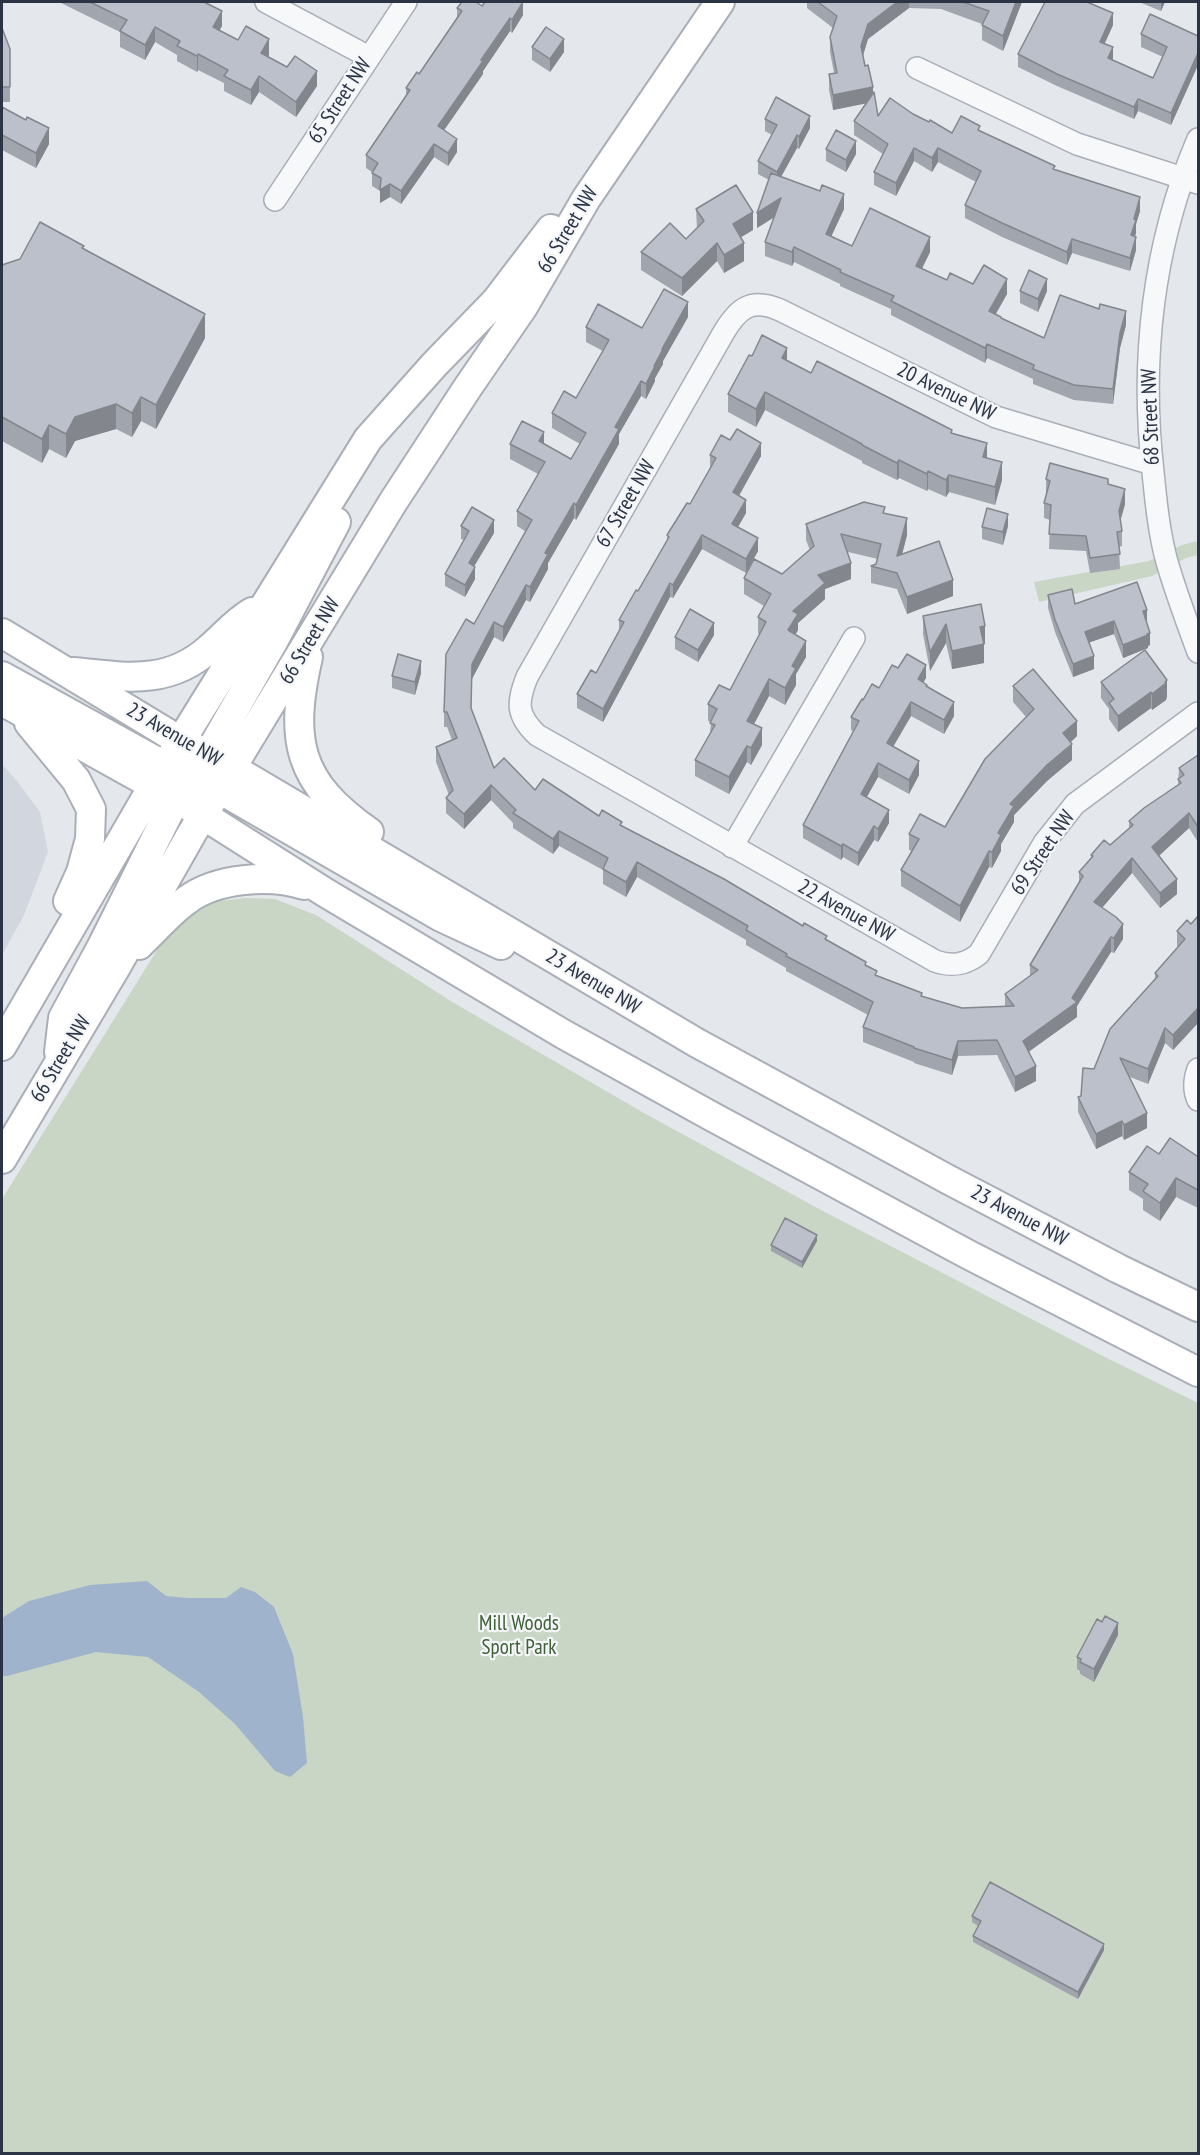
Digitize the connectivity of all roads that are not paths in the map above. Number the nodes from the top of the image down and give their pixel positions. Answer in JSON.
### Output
{"nodes":[{"id":1,"x":266,"y":2,"type":"edge"},
{"id":2,"x":406,"y":2,"type":"edge"},
{"id":3,"x":720,"y":2,"type":"edge"},
{"id":4,"x":369,"y":57,"type":"junction"},
{"id":5,"x":917,"y":68,"type":"dead end"},
{"id":6,"x":631,"y":133,"type":"junction"},
{"id":7,"x":1198,"y":139,"type":"edge"},
{"id":8,"x":1191,"y":181,"type":"edge"},
{"id":9,"x":275,"y":200,"type":"dead end"},
{"id":10,"x":748,"y":306,"type":"joint"},
{"id":11,"x":1152,"y":464,"type":"junction"},
{"id":12,"x":342,"y":479,"type":"junction"},
{"id":13,"x":266,"y":603,"type":"junction"},
{"id":14,"x":2,"y":633,"type":"edge"},
{"id":15,"x":854,"y":638,"type":"dead end"},
{"id":16,"x":312,"y":639,"type":"junction"},
{"id":17,"x":1198,"y":652,"type":"edge"},
{"id":18,"x":65,"y":671,"type":"junction"},
{"id":19,"x":2,"y":676,"type":"edge"},
{"id":20,"x":10,"y":705,"type":"edge"},
{"id":21,"x":520,"y":710,"type":"joint"},
{"id":22,"x":1198,"y":713,"type":"edge"},
{"id":23,"x":191,"y":773,"type":"junction"},
{"id":24,"x":203,"y":816,"type":"junction"},
{"id":25,"x":732,"y":847,"type":"junction"},
{"id":26,"x":429,"y":885,"type":"junction"},
{"id":27,"x":326,"y":892,"type":"junction"},
{"id":28,"x":555,"y":959,"type":"junction"},
{"id":29,"x":963,"y":964,"type":"joint"},
{"id":30,"x":116,"y":968,"type":"junction"},
{"id":31,"x":43,"y":974,"type":"junction"},
{"id":32,"x":2,"y":1046,"type":"edge"},
{"id":33,"x":58,"y":1066,"type":"junction"},
{"id":34,"x":1198,"y":1069,"type":"edge"},
{"id":35,"x":1198,"y":1100,"type":"edge"},
{"id":36,"x":2,"y":1159,"type":"edge"},
{"id":37,"x":1198,"y":1307,"type":"edge"},
{"id":38,"x":1198,"y":1372,"type":"edge"}],
"edges":[{"from":1,"to":4,"type":"street"},
{"from":2,"to":4,"type":"street","name":"65 Street NW"},
{"from":3,"to":6,"type":"main road","name":"66 Street NW"},
{"from":4,"to":9,"type":"street","name":"65 Street NW"},
{"from":5,"to":8,"type":"street"},
{"from":6,"to":12,"type":"main road","name":"66 Street NW"},
{"from":6,"to":16,"type":"main road","name":"66 Street NW"},
{"from":7,"to":8,"type":"street","name":"68 Street NW"},
{"from":8,"to":11,"type":"street","name":"68 Street NW"},
{"from":10,"to":11,"type":"street","name":"20 Avenue NW"},
{"from":10,"to":21,"type":"street","name":"67 Street NW"},
{"from":11,"to":17,"type":"street","name":"68 Street NW"},
{"from":12,"to":13,"type":"main road","name":"66 Street NW"},
{"from":12,"to":23,"type":"main road"},
{"from":13,"to":18,"type":"main road"},
{"from":13,"to":23,"type":"main road","name":"66 Street NW"},
{"from":14,"to":18,"type":"main road","name":"23 Avenue NW"},
{"from":15,"to":25,"type":"street"},
{"from":16,"to":23,"type":"main road","name":"66 Street NW"},
{"from":16,"to":26,"type":"main road"},
{"from":18,"to":23,"type":"main road","name":"23 Avenue NW"},
{"from":19,"to":23,"type":"main road"},
{"from":20,"to":23,"type":"main road","name":"23 Avenue NW"},
{"from":20,"to":31,"type":"main road"},
{"from":21,"to":25,"type":"street","name":"22 Avenue NW"},
{"from":22,"to":29,"type":"street","name":"69 Street NW"},
{"from":23,"to":24,"type":"main road","name":"66 Street NW"},
{"from":23,"to":26,"type":"main road","name":"23 Avenue NW"},
{"from":23,"to":28,"type":"main road"},
{"from":23,"to":31,"type":"main road","name":"66 Street NW"},
{"from":23,"to":33,"type":"main road"},
{"from":24,"to":27,"type":"main road"},
{"from":24,"to":30,"type":"main road","name":"66 Street NW"},
{"from":25,"to":29,"type":"street","name":"22 Avenue NW"},
{"from":26,"to":28,"type":"main road","name":"23 Avenue NW"},
{"from":27,"to":30,"type":"main road"},
{"from":27,"to":38,"type":"main road"},
{"from":28,"to":37,"type":"main road","name":"23 Avenue NW"},
{"from":30,"to":33,"type":"main road","name":"66 Street NW"},
{"from":31,"to":32,"type":"main road","name":"66 Street NW"},
{"from":33,"to":36,"type":"main road","name":"66 Street NW"},
{"from":34,"to":35,"type":"street"}]}
